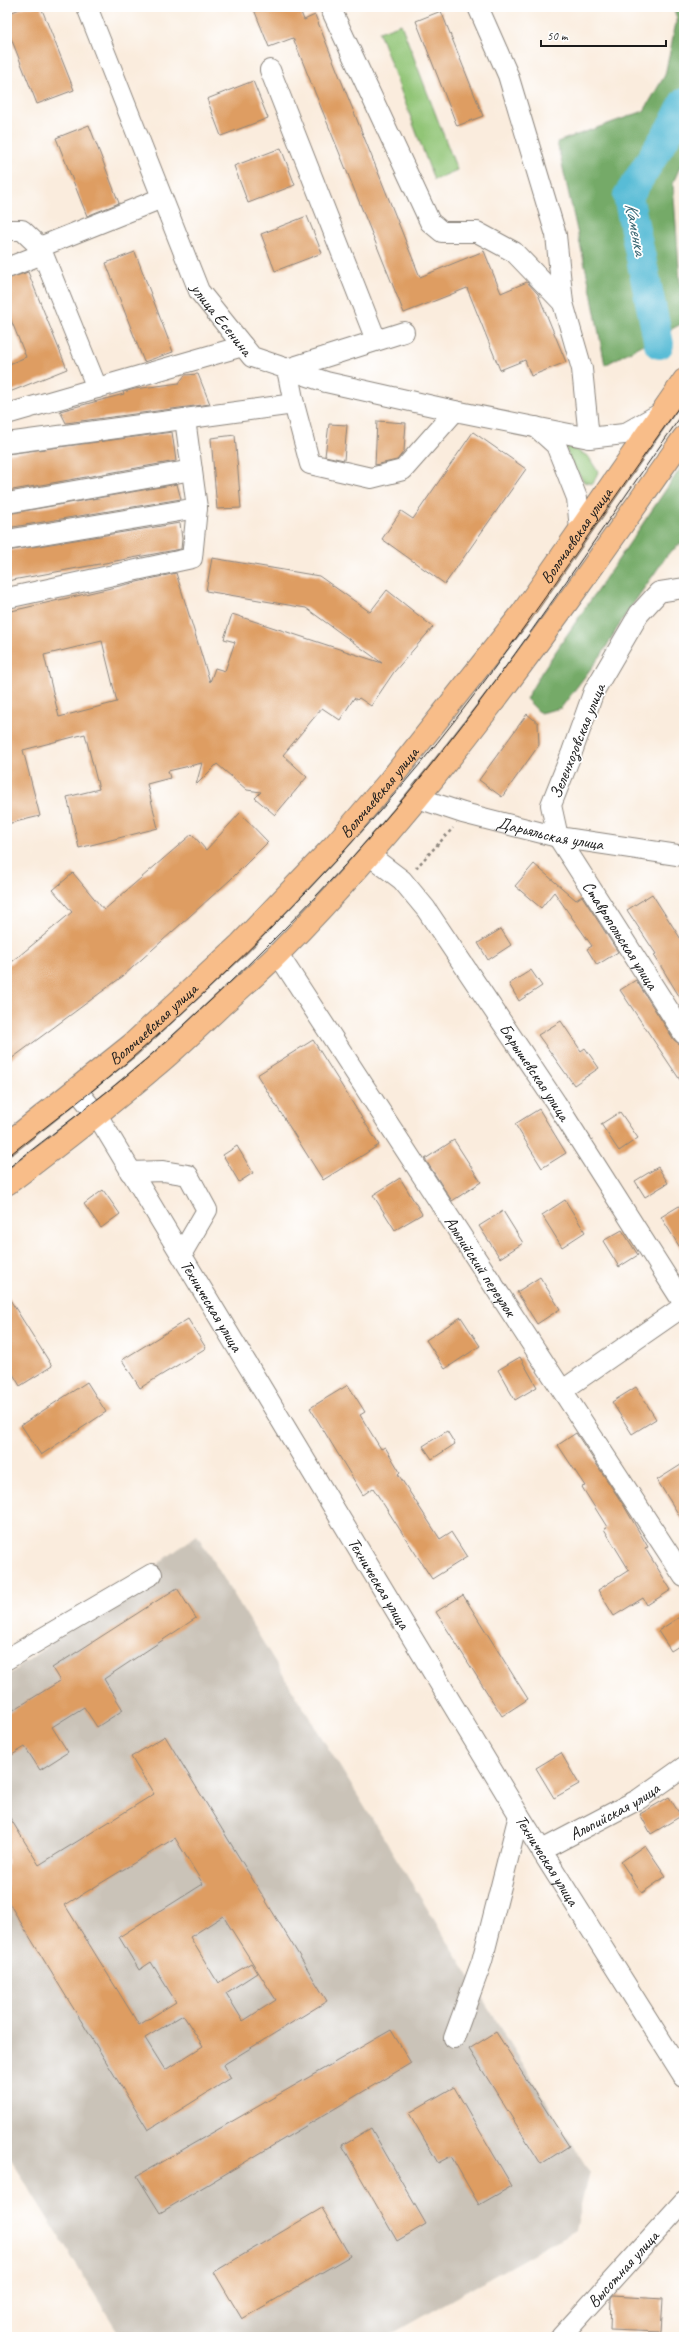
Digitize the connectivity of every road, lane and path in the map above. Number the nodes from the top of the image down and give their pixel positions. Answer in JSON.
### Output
{"nodes":[{"id":1,"x":87,"y":7,"type":"edge"},
{"id":2,"x":330,"y":7,"type":"edge"},
{"id":3,"x":478,"y":7,"type":"edge"},
{"id":4,"x":270,"y":70,"type":"dead end"},
{"id":5,"x":162,"y":198,"type":"junction"},
{"id":6,"x":7,"y":230,"type":"edge"},
{"id":7,"x":41,"y":250,"type":"junction"},
{"id":8,"x":7,"y":268,"type":"edge"},
{"id":9,"x":563,"y":303,"type":"junction"},
{"id":10,"x":404,"y":332,"type":"dead end"},
{"id":11,"x":376,"y":340,"type":"junction"},
{"id":12,"x":243,"y":346,"type":"junction"},
{"id":13,"x":287,"y":369,"type":"junction"},
{"id":14,"x":684,"y":380,"type":"edge"},
{"id":15,"x":97,"y":388,"type":"junction"},
{"id":16,"x":294,"y":404,"type":"junction"},
{"id":17,"x":455,"y":411,"type":"junction"},
{"id":18,"x":661,"y":413,"type":"junction"},
{"id":19,"x":7,"y":414,"type":"edge"},
{"id":20,"x":185,"y":419,"type":"junction"},
{"id":21,"x":536,"y":427,"type":"junction"},
{"id":22,"x":684,"y":427,"type":"edge"},
{"id":23,"x":684,"y":437,"type":"edge"},
{"id":24,"x":589,"y":438,"type":"junction"},
{"id":25,"x":7,"y":443,"type":"edge"},
{"id":26,"x":192,"y":470,"type":"junction"},
{"id":27,"x":7,"y":503,"type":"edge"},
{"id":28,"x":197,"y":508,"type":"junction"},
{"id":29,"x":580,"y":530,"type":"junction"},
{"id":30,"x":7,"y":540,"type":"edge"},
{"id":31,"x":684,"y":588,"type":"edge"},
{"id":32,"x":7,"y":598,"type":"edge"},
{"id":33,"x":418,"y":798,"type":"junction"},
{"id":34,"x":463,"y":813,"type":"junction"},
{"id":35,"x":558,"y":837,"type":"junction"},
{"id":36,"x":369,"y":855,"type":"junction"},
{"id":37,"x":684,"y":856,"type":"edge"},
{"id":38,"x":402,"y":880,"type":"junction"},
{"id":39,"x":278,"y":954,"type":"junction"},
{"id":40,"x":684,"y":1034,"type":"edge"},
{"id":41,"x":76,"y":1089,"type":"junction"},
{"id":42,"x":97,"y":1115,"type":"junction"},
{"id":43,"x":7,"y":1144,"type":"edge"},
{"id":44,"x":130,"y":1172,"type":"junction"},
{"id":45,"x":7,"y":1184,"type":"edge"},
{"id":46,"x":182,"y":1253,"type":"junction"},
{"id":47,"x":684,"y":1305,"type":"edge"},
{"id":48,"x":563,"y":1390,"type":"junction"},
{"id":49,"x":152,"y":1574,"type":"dead end"},
{"id":50,"x":684,"y":1577,"type":"edge"},
{"id":51,"x":7,"y":1659,"type":"edge"},
{"id":52,"x":684,"y":1767,"type":"edge"},
{"id":53,"x":519,"y":1815,"type":"junction"},
{"id":54,"x":542,"y":1850,"type":"junction"},
{"id":55,"x":454,"y":2038,"type":"dead end"},
{"id":56,"x":684,"y":2077,"type":"edge"},
{"id":57,"x":684,"y":2201,"type":"edge"},
{"id":58,"x":561,"y":2337,"type":"edge"}],
"edges":[{"from":1,"to":5,"type":"street","name":"улица Есенина"},
{"from":2,"to":9,"type":"street"},
{"from":3,"to":9,"type":"street"},
{"from":4,"to":11,"type":"street"},
{"from":5,"to":7,"type":"street"},
{"from":5,"to":12,"type":"street","name":"улица Есенина"},
{"from":6,"to":7,"type":"street"},
{"from":7,"to":8,"type":"street"},
{"from":7,"to":15,"type":"street"},
{"from":9,"to":24,"type":"street"},
{"from":10,"to":11,"type":"street"},
{"from":11,"to":13,"type":"street"},
{"from":12,"to":13,"type":"street","name":"улица Есенина"},
{"from":12,"to":15,"type":"street"},
{"from":13,"to":16,"type":"street"},
{"from":13,"to":17,"type":"street","name":"улица Есенина"},
{"from":14,"to":18,"type":"main road","name":"Волочаевская улица"},
{"from":15,"to":19,"type":"street"},
{"from":16,"to":17,"type":"street"},
{"from":16,"to":20,"type":"street"},
{"from":17,"to":21,"type":"street","name":"улица Есенина"},
{"from":18,"to":22,"type":"main road"},
{"from":18,"to":24,"type":"street","name":"улица Есенина"},
{"from":18,"to":29,"type":"main road","name":"Волочаевская улица"},
{"from":20,"to":25,"type":"street"},
{"from":20,"to":26,"type":"street"},
{"from":21,"to":24,"type":"street","name":"улица Есенина"},
{"from":21,"to":29,"type":"street"},
{"from":23,"to":33,"type":"main road","name":"Волочаевская улица"},
{"from":26,"to":27,"type":"street"},
{"from":26,"to":28,"type":"street"},
{"from":28,"to":30,"type":"street"},
{"from":28,"to":32,"type":"street"},
{"from":29,"to":41,"type":"main road","name":"Волочаевская улица"},
{"from":31,"to":35,"type":"street","name":"Зеленхозовская улица"},
{"from":33,"to":34,"type":"street","name":"Дарьяльская улица"},
{"from":33,"to":36,"type":"main road","name":"Волочаевская улица"},
{"from":34,"to":35,"type":"street","name":"Дарьяльская улица"},
{"from":34,"to":38,"type":"path"},
{"from":35,"to":37,"type":"street","name":"Дарьяльская улица"},
{"from":35,"to":40,"type":"street","name":"Ставропольская улица"},
{"from":36,"to":38,"type":"street","name":"Барышевская улица"},
{"from":36,"to":39,"type":"main road","name":"Волочаевская улица"},
{"from":38,"to":47,"type":"street","name":"Барышевская улица"},
{"from":39,"to":42,"type":"main road","name":"Волочаевская улица"},
{"from":39,"to":48,"type":"street","name":"Альпийский переулок"},
{"from":41,"to":42,"type":"street","name":"Техническая улица"},
{"from":41,"to":43,"type":"main road","name":"Волочаевская улица"},
{"from":42,"to":44,"type":"street","name":"Техническая улица"},
{"from":42,"to":45,"type":"main road","name":"Волочаевская улица"},
{"from":44,"to":46,"type":"street","name":"Техническая улица"},
{"from":44,"to":46,"type":"street"},
{"from":46,"to":53,"type":"street","name":"Техническая улица"},
{"from":47,"to":48,"type":"street"},
{"from":48,"to":50,"type":"street","name":"Альпийский переулок"},
{"from":49,"to":51,"type":"street"},
{"from":52,"to":54,"type":"street","name":"Альпийская улица"},
{"from":53,"to":54,"type":"street","name":"Техническая улица"},
{"from":53,"to":55,"type":"street"},
{"from":54,"to":56,"type":"street","name":"Техническая улица"},
{"from":57,"to":58,"type":"street","name":"Высотная улица"}]}
